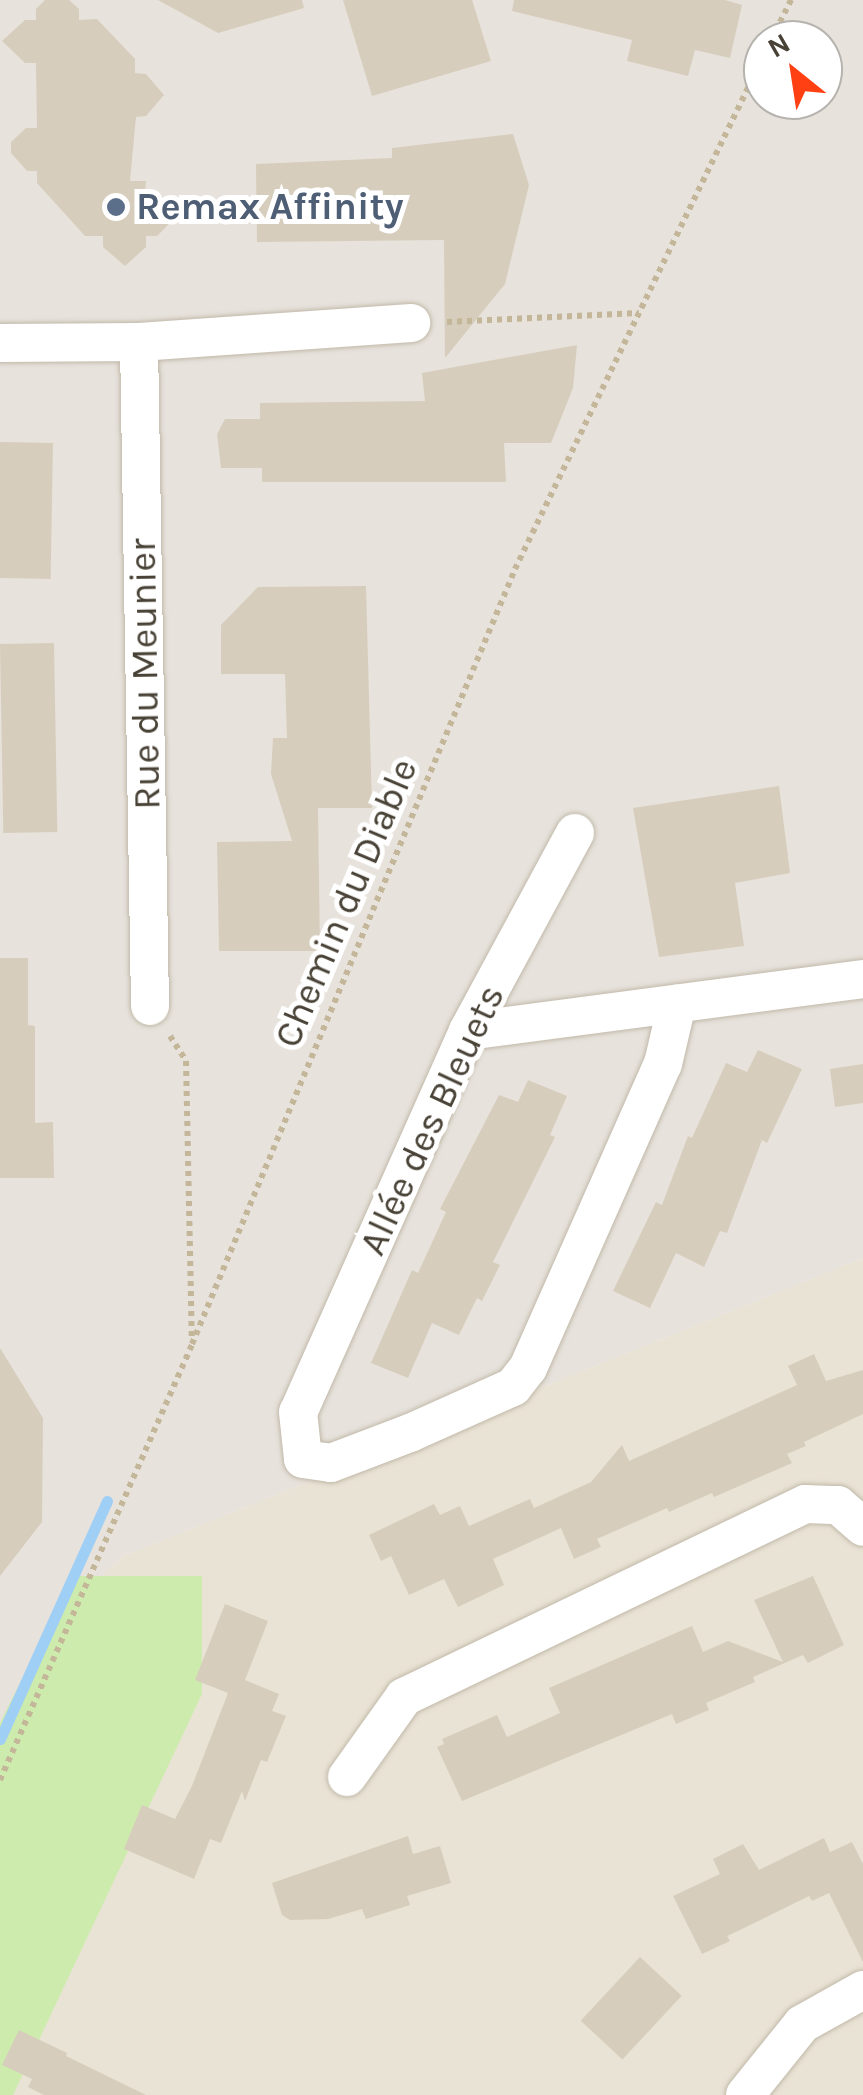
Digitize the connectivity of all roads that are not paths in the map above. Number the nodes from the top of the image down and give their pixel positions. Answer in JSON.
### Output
{"nodes":[{"id":1,"x":411,"y":323,"type":"road end"},
{"id":2,"x":139,"y":342,"type":"junction"},
{"id":3,"x":0,"y":343,"type":"edge"},
{"id":4,"x":575,"y":833,"type":"dead end"},
{"id":5,"x":863,"y":980,"type":"edge"},
{"id":6,"x":677,"y":1004,"type":"junction"},
{"id":7,"x":150,"y":1006,"type":"road end"},
{"id":8,"x":468,"y":1031,"type":"junction"},
{"id":9,"x":863,"y":1527,"type":"edge"},
{"id":10,"x":348,"y":1777,"type":"dead end"},
{"id":11,"x":863,"y":1990,"type":"edge"},
{"id":12,"x":745,"y":2095,"type":"edge"}],
"edges":[{"from":1,"to":2,"type":"street"},
{"from":2,"to":3,"type":"street"},
{"from":2,"to":7,"type":"street","name":"Rue du Meunier"},
{"from":4,"to":8,"type":"street","name":"Allée des Bleuets"},
{"from":5,"to":6,"type":"street"},
{"from":6,"to":8,"type":"street"},
{"from":6,"to":8,"type":"street","name":"Allée des Bleuets"},
{"from":9,"to":10,"type":"street"},
{"from":11,"to":12,"type":"street"}]}
